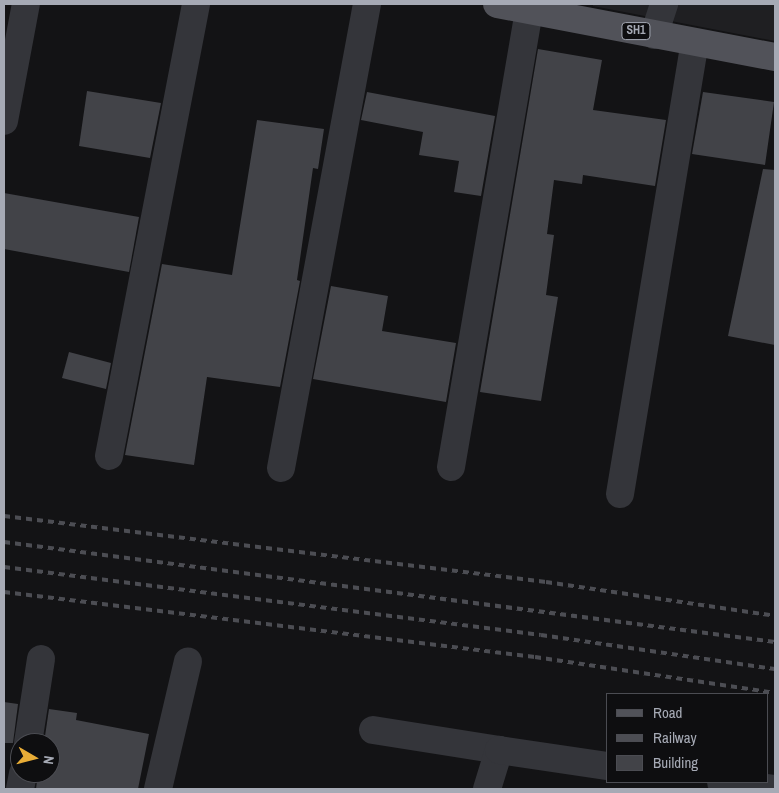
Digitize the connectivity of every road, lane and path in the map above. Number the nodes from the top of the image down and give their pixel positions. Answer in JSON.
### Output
{"nodes":[{"id":1,"x":26,"y":4,"type":"edge"},
{"id":2,"x":196,"y":4,"type":"edge"},
{"id":3,"x":367,"y":4,"type":"edge"},
{"id":4,"x":497,"y":4,"type":"edge"},
{"id":5,"x":664,"y":4,"type":"edge"},
{"id":6,"x":529,"y":10,"type":"junction"},
{"id":7,"x":579,"y":11,"type":"edge"},
{"id":8,"x":654,"y":35,"type":"junction"},
{"id":9,"x":695,"y":43,"type":"junction"},
{"id":10,"x":775,"y":57,"type":"edge"},
{"id":11,"x":5,"y":107,"type":"edge"},
{"id":12,"x":110,"y":456,"type":"dead end"},
{"id":13,"x":451,"y":466,"type":"dead end"},
{"id":14,"x":282,"y":468,"type":"dead end"},
{"id":15,"x":620,"y":494,"type":"dead end"},
{"id":16,"x":41,"y":659,"type":"dead end"},
{"id":17,"x":188,"y":661,"type":"dead end"},
{"id":18,"x":372,"y":730,"type":"dead end"},
{"id":19,"x":30,"y":733,"type":"edge"},
{"id":20,"x":499,"y":750,"type":"junction"},
{"id":21,"x":606,"y":766,"type":"edge"},
{"id":22,"x":729,"y":783,"type":"edge"},
{"id":23,"x":158,"y":789,"type":"edge"},
{"id":24,"x":487,"y":789,"type":"edge"},
{"id":25,"x":774,"y":789,"type":"edge"}],
"edges":[{"from":1,"to":11,"type":"street"},
{"from":2,"to":12,"type":"street"},
{"from":3,"to":14,"type":"street"},
{"from":4,"to":6,"type":"main road","number":"SH1"},
{"from":5,"to":8,"type":"street"},
{"from":6,"to":7,"type":"main road","number":"SH1"},
{"from":6,"to":13,"type":"street"},
{"from":7,"to":8,"type":"main road","number":"SH1"},
{"from":8,"to":9,"type":"main road","number":"SH1"},
{"from":9,"to":10,"type":"main road","number":"SH1"},
{"from":9,"to":15,"type":"street"},
{"from":16,"to":19,"type":"street"},
{"from":17,"to":23,"type":"street"},
{"from":18,"to":20,"type":"street"},
{"from":20,"to":21,"type":"street"},
{"from":20,"to":24,"type":"street"},
{"from":22,"to":25,"type":"street"}]}
